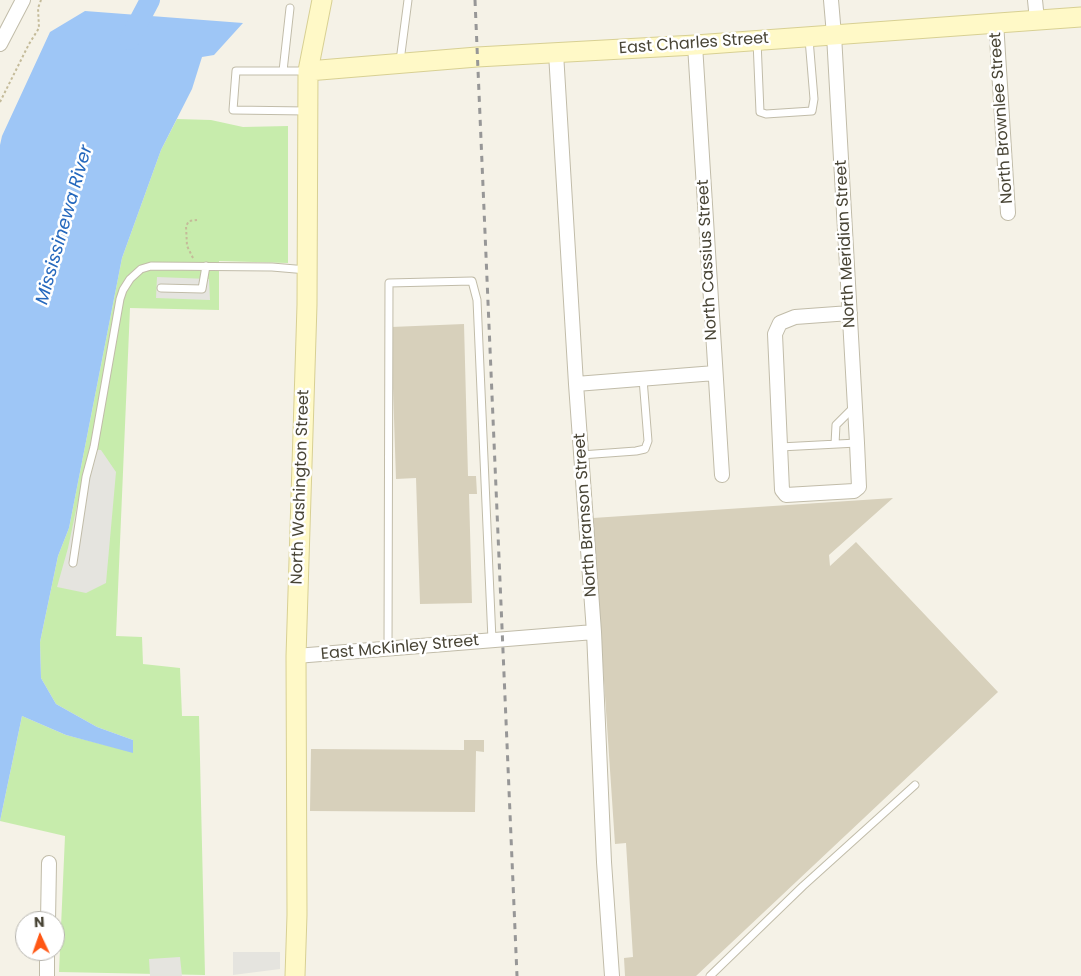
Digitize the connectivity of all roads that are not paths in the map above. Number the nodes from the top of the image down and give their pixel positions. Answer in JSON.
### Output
{"nodes":[{"id":1,"x":23,"y":0,"type":"edge"},
{"id":2,"x":322,"y":0,"type":"edge"},
{"id":3,"x":408,"y":0,"type":"edge"},
{"id":4,"x":831,"y":0,"type":"edge"},
{"id":5,"x":1035,"y":0,"type":"edge"},
{"id":6,"x":290,"y":8,"type":"dead end"},
{"id":7,"x":1081,"y":17,"type":"edge"},
{"id":8,"x":1037,"y":20,"type":"junction"},
{"id":9,"x":996,"y":22,"type":"junction"},
{"id":10,"x":834,"y":35,"type":"junction"},
{"id":11,"x":809,"y":36,"type":"junction"},
{"id":12,"x":757,"y":40,"type":"junction"},
{"id":13,"x":0,"y":44,"type":"edge"},
{"id":14,"x":695,"y":45,"type":"junction"},
{"id":15,"x":556,"y":53,"type":"junction"},
{"id":16,"x":399,"y":63,"type":"junction"},
{"id":17,"x":283,"y":71,"type":"junction"},
{"id":18,"x":308,"y":71,"type":"junction"},
{"id":19,"x":308,"y":111,"type":"junction"},
{"id":20,"x":1008,"y":213,"type":"dead end"},
{"id":21,"x":206,"y":266,"type":"junction"},
{"id":22,"x":307,"y":270,"type":"junction"},
{"id":23,"x":161,"y":288,"type":"dead end"},
{"id":24,"x":850,"y":314,"type":"junction"},
{"id":25,"x":715,"y":373,"type":"junction"},
{"id":26,"x":643,"y":379,"type":"junction"},
{"id":27,"x":576,"y":384,"type":"junction"},
{"id":28,"x":855,"y":406,"type":"junction"},
{"id":29,"x":857,"y":443,"type":"junction"},
{"id":30,"x":835,"y":444,"type":"junction"},
{"id":31,"x":780,"y":447,"type":"junction"},
{"id":32,"x":582,"y":455,"type":"junction"},
{"id":33,"x":722,"y":475,"type":"dead end"},
{"id":34,"x":73,"y":563,"type":"dead end"},
{"id":35,"x":594,"y":632,"type":"junction"},
{"id":36,"x":498,"y":640,"type":"junction"},
{"id":37,"x":388,"y":649,"type":"junction"},
{"id":38,"x":296,"y":656,"type":"junction"},
{"id":39,"x":915,"y":785,"type":"dead end"},
{"id":40,"x":48,"y":863,"type":"dead end"},
{"id":41,"x":48,"y":911,"type":"edge"},
{"id":42,"x":47,"y":961,"type":"edge"},
{"id":43,"x":46,"y":976,"type":"edge"},
{"id":44,"x":295,"y":976,"type":"edge"},
{"id":45,"x":612,"y":976,"type":"edge"},
{"id":46,"x":710,"y":976,"type":"edge"}],
"edges":[{"from":1,"to":13,"type":"street"},
{"from":2,"to":18,"type":"street","name":"North Washington Street"},
{"from":3,"to":16,"type":"lane"},
{"from":4,"to":10,"type":"street","name":"North Meridian Street"},
{"from":5,"to":8,"type":"street"},
{"from":6,"to":17,"type":"lane"},
{"from":7,"to":8,"type":"street","name":"East Charles Street"},
{"from":8,"to":9,"type":"street","name":"East Charles Street"},
{"from":9,"to":10,"type":"street","name":"East Charles Street"},
{"from":9,"to":20,"type":"street","name":"North Brownlee Street"},
{"from":10,"to":11,"type":"street","name":"East Charles Street"},
{"from":10,"to":24,"type":"street","name":"North Meridian Street"},
{"from":11,"to":12,"type":"street","name":"East Charles Street"},
{"from":11,"to":12,"type":"lane"},
{"from":12,"to":14,"type":"street","name":"East Charles Street"},
{"from":14,"to":15,"type":"street","name":"East Charles Street"},
{"from":14,"to":25,"type":"street","name":"North Cassius Street"},
{"from":15,"to":16,"type":"street","name":"East Charles Street"},
{"from":15,"to":27,"type":"street","name":"North Branson Street"},
{"from":16,"to":18,"type":"street","name":"East Charles Street"},
{"from":17,"to":18,"type":"lane"},
{"from":17,"to":19,"type":"lane"},
{"from":18,"to":19,"type":"street","name":"North Washington Street"},
{"from":19,"to":22,"type":"street","name":"North Washington Street"},
{"from":21,"to":22,"type":"lane"},
{"from":21,"to":23,"type":"lane"},
{"from":21,"to":34,"type":"lane"},
{"from":22,"to":38,"type":"street","name":"North Washington Street"},
{"from":24,"to":28,"type":"street","name":"North Meridian Street"},
{"from":24,"to":31,"type":"street"},
{"from":25,"to":26,"type":"street"},
{"from":25,"to":33,"type":"street","name":"North Cassius Street"},
{"from":26,"to":27,"type":"street"},
{"from":26,"to":32,"type":"lane"},
{"from":27,"to":32,"type":"street","name":"North Branson Street"},
{"from":28,"to":29,"type":"street","name":"North Meridian Street"},
{"from":28,"to":30,"type":"lane"},
{"from":29,"to":30,"type":"lane"},
{"from":29,"to":31,"type":"street","name":"North Meridian Street"},
{"from":30,"to":31,"type":"lane"},
{"from":32,"to":35,"type":"street","name":"North Branson Street"},
{"from":35,"to":36,"type":"street","name":"East McKinley Street"},
{"from":35,"to":45,"type":"street","name":"North Branson Street"},
{"from":36,"to":37,"type":"street","name":"East McKinley Street"},
{"from":36,"to":37,"type":"lane"},
{"from":37,"to":38,"type":"street","name":"East McKinley Street"},
{"from":38,"to":44,"type":"street","name":"North Washington Street"},
{"from":39,"to":46,"type":"lane"},
{"from":40,"to":41,"type":"street"},
{"from":42,"to":43,"type":"street"}]}
